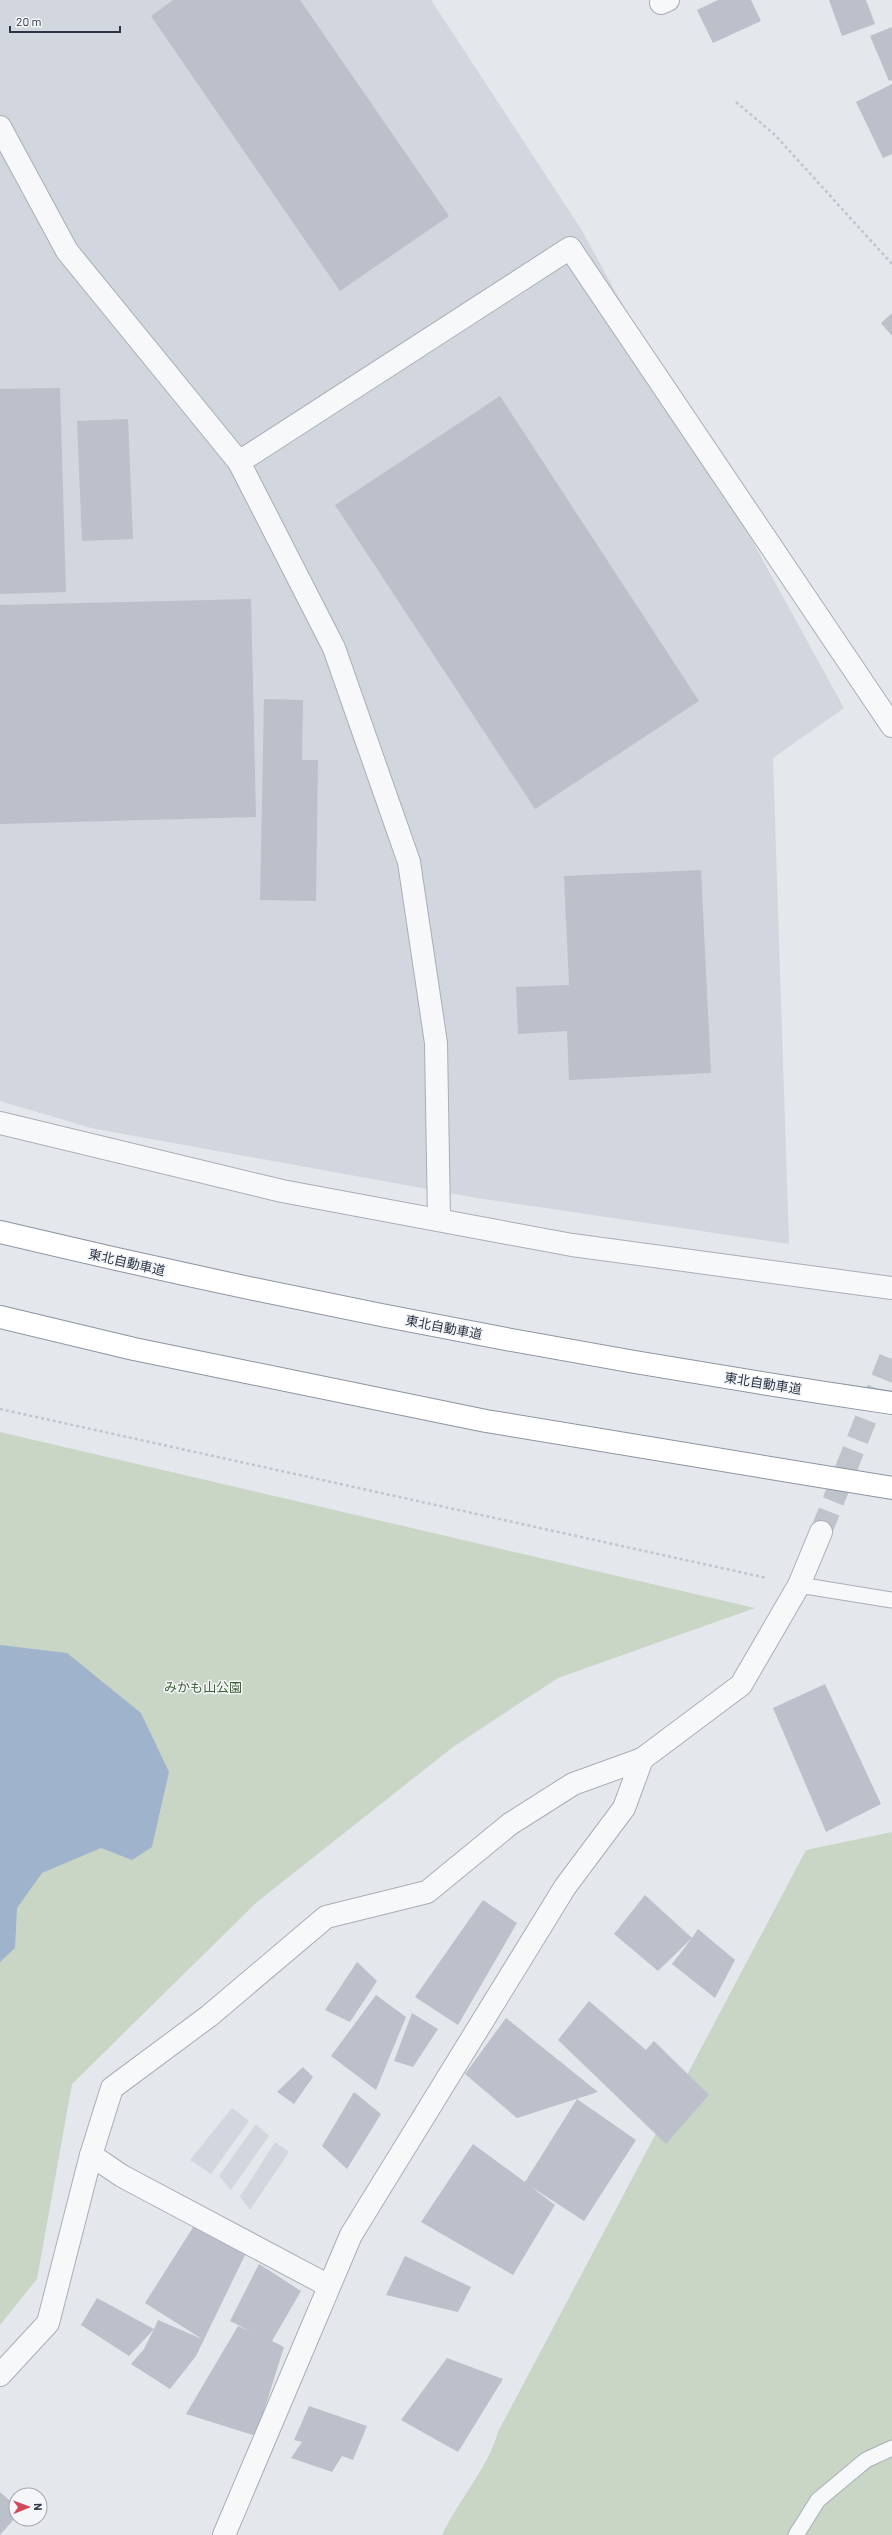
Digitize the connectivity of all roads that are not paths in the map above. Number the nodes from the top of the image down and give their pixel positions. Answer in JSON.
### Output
{"nodes":[{"id":1,"x":0,"y":127,"type":"edge"},
{"id":2,"x":239,"y":462,"type":"junction"},
{"id":3,"x":892,"y":726,"type":"edge"},
{"id":4,"x":0,"y":1123,"type":"edge"},
{"id":5,"x":439,"y":1220,"type":"junction"},
{"id":6,"x":0,"y":1232,"type":"edge"},
{"id":7,"x":892,"y":1288,"type":"edge"},
{"id":8,"x":0,"y":1317,"type":"edge"},
{"id":9,"x":892,"y":1403,"type":"edge"},
{"id":10,"x":892,"y":1488,"type":"edge"},
{"id":11,"x":821,"y":1532,"type":"tunnel mouth"},
{"id":12,"x":799,"y":1585,"type":"junction"},
{"id":13,"x":892,"y":1600,"type":"edge"},
{"id":14,"x":642,"y":1759,"type":"junction"},
{"id":15,"x":91,"y":2155,"type":"junction"},
{"id":16,"x":329,"y":2286,"type":"junction"},
{"id":17,"x":0,"y":2375,"type":"edge"},
{"id":18,"x":892,"y":2448,"type":"edge"},
{"id":19,"x":224,"y":2535,"type":"edge"},
{"id":20,"x":796,"y":2535,"type":"edge"}],
"edges":[{"from":1,"to":2,"type":"street"},
{"from":2,"to":3,"type":"street"},
{"from":2,"to":5,"type":"street"},
{"from":4,"to":5,"type":"street"},
{"from":5,"to":7,"type":"street"},
{"from":6,"to":9,"type":"highway","name":"東北自動車道"},
{"from":8,"to":10,"type":"highway"},
{"from":11,"to":12,"type":"street"},
{"from":12,"to":13,"type":"lane"},
{"from":12,"to":14,"type":"street"},
{"from":14,"to":15,"type":"street"},
{"from":14,"to":16,"type":"street"},
{"from":15,"to":16,"type":"street"},
{"from":15,"to":17,"type":"street"},
{"from":16,"to":19,"type":"street"},
{"from":18,"to":20,"type":"lane"}]}
